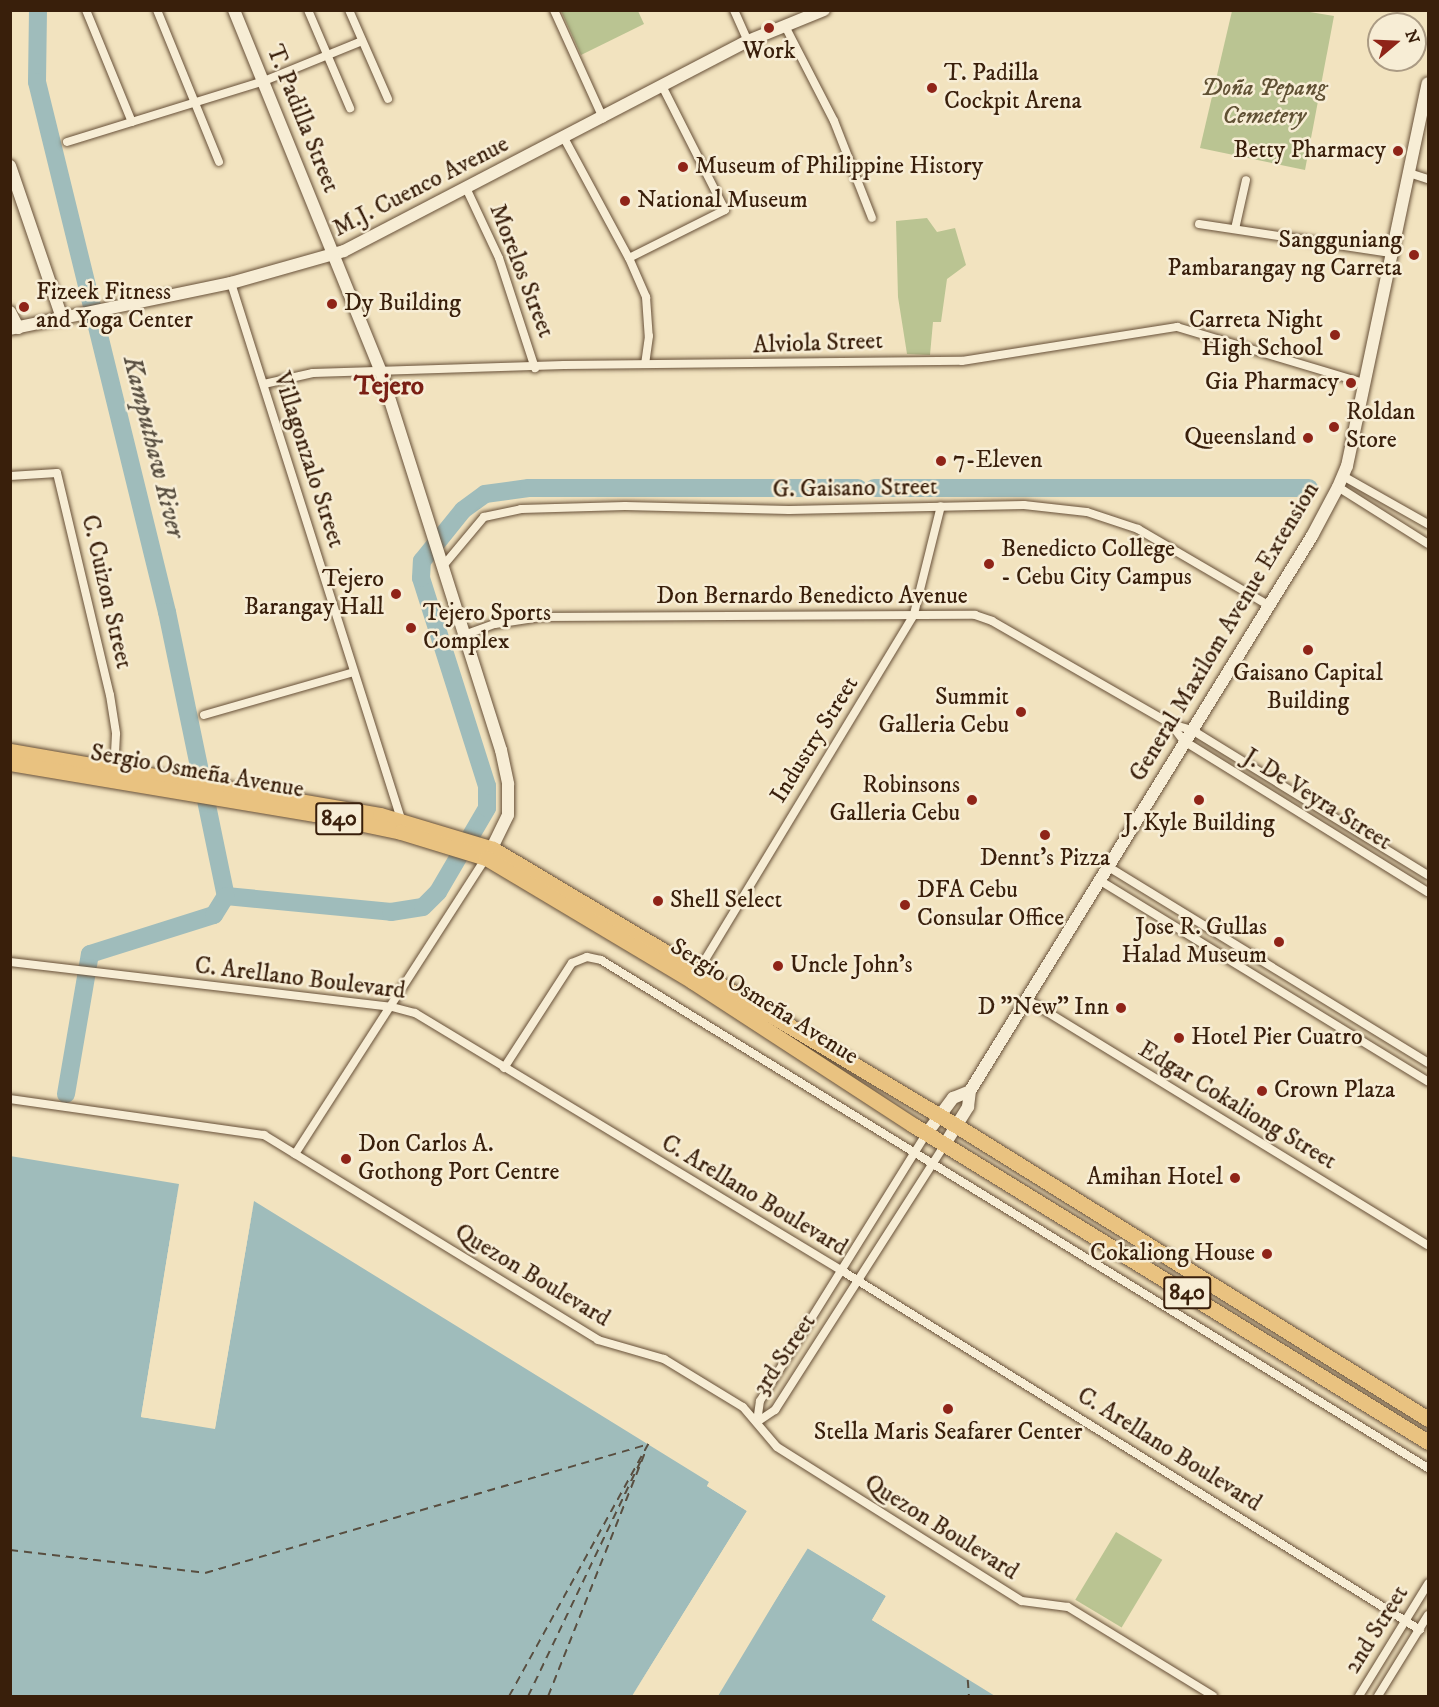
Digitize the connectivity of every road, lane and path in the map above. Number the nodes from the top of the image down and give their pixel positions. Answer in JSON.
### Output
{"nodes":[{"id":1,"x":86,"y":10,"type":"edge"},
{"id":2,"x":157,"y":10,"type":"edge"},
{"id":3,"x":234,"y":10,"type":"edge"},
{"id":4,"x":308,"y":10,"type":"edge"},
{"id":5,"x":349,"y":10,"type":"edge"},
{"id":6,"x":554,"y":10,"type":"edge"},
{"id":7,"x":734,"y":10,"type":"edge"},
{"id":8,"x":824,"y":10,"type":"edge"},
{"id":9,"x":785,"y":26,"type":"junction"},
{"id":10,"x":362,"y":41,"type":"junction"},
{"id":11,"x":748,"y":41,"type":"junction"},
{"id":12,"x":328,"y":57,"type":"junction"},
{"id":13,"x":264,"y":81,"type":"junction"},
{"id":14,"x":1428,"y":82,"type":"edge"},
{"id":15,"x":662,"y":86,"type":"junction"},
{"id":16,"x":388,"y":99,"type":"dead end"},
{"id":17,"x":194,"y":102,"type":"junction"},
{"id":18,"x":350,"y":108,"type":"dead end"},
{"id":19,"x":603,"y":118,"type":"junction"},
{"id":20,"x":132,"y":122,"type":"junction"},
{"id":21,"x":564,"y":138,"type":"junction"},
{"id":22,"x":68,"y":142,"type":"dead end"},
{"id":23,"x":219,"y":162,"type":"dead end"},
{"id":24,"x":10,"y":166,"type":"edge"},
{"id":25,"x":1409,"y":173,"type":"junction"},
{"id":26,"x":1428,"y":179,"type":"edge"},
{"id":27,"x":1246,"y":180,"type":"dead end"},
{"id":28,"x":467,"y":190,"type":"junction"},
{"id":29,"x":872,"y":218,"type":"dead end"},
{"id":30,"x":1199,"y":224,"type":"dead end"},
{"id":31,"x":1235,"y":229,"type":"junction"},
{"id":32,"x":1391,"y":253,"type":"junction"},
{"id":33,"x":334,"y":254,"type":"junction"},
{"id":34,"x":629,"y":258,"type":"junction"},
{"id":35,"x":231,"y":283,"type":"junction"},
{"id":36,"x":10,"y":312,"type":"edge"},
{"id":37,"x":62,"y":318,"type":"junction"},
{"id":38,"x":14,"y":328,"type":"edge"},
{"id":39,"x":645,"y":364,"type":"junction"},
{"id":40,"x":535,"y":368,"type":"junction"},
{"id":41,"x":381,"y":372,"type":"junction"},
{"id":42,"x":1364,"y":383,"type":"junction"},
{"id":43,"x":264,"y":384,"type":"junction"},
{"id":44,"x":10,"y":476,"type":"edge"},
{"id":45,"x":1341,"y":482,"type":"junction"},
{"id":46,"x":941,"y":506,"type":"junction"},
{"id":47,"x":1428,"y":524,"type":"edge"},
{"id":48,"x":1428,"y":544,"type":"edge"},
{"id":49,"x":443,"y":566,"type":"junction"},
{"id":50,"x":1268,"y":605,"type":"junction"},
{"id":51,"x":914,"y":614,"type":"junction"},
{"id":52,"x":464,"y":635,"type":"junction"},
{"id":53,"x":354,"y":672,"type":"junction"},
{"id":54,"x":204,"y":715,"type":"dead end"},
{"id":55,"x":1171,"y":724,"type":"junction"},
{"id":56,"x":1192,"y":729,"type":"junction"},
{"id":57,"x":1184,"y":741,"type":"junction"},
{"id":58,"x":10,"y":751,"type":"edge"},
{"id":59,"x":10,"y":764,"type":"edge"},
{"id":60,"x":114,"y":768,"type":"junction"},
{"id":61,"x":194,"y":787,"type":"junction"},
{"id":62,"x":221,"y":791,"type":"junction"},
{"id":63,"x":401,"y":819,"type":"junction"},
{"id":64,"x":458,"y":842,"type":"junction"},
{"id":65,"x":482,"y":851,"type":"junction"},
{"id":66,"x":1107,"y":866,"type":"junction"},
{"id":67,"x":1426,"y":874,"type":"edge"},
{"id":68,"x":1099,"y":880,"type":"junction"},
{"id":69,"x":1415,"y":884,"type":"junction"},
{"id":70,"x":1428,"y":892,"type":"edge"},
{"id":71,"x":10,"y":962,"type":"edge"},
{"id":72,"x":695,"y":976,"type":"junction"},
{"id":73,"x":1303,"y":985,"type":"junction"},
{"id":74,"x":1026,"y":999,"type":"junction"},
{"id":75,"x":1295,"y":1000,"type":"junction"},
{"id":76,"x":392,"y":1006,"type":"junction"},
{"id":77,"x":1428,"y":1062,"type":"edge"},
{"id":78,"x":504,"y":1068,"type":"junction"},
{"id":79,"x":1418,"y":1076,"type":"junction"},
{"id":80,"x":1428,"y":1082,"type":"edge"},
{"id":81,"x":970,"y":1091,"type":"junction"},
{"id":82,"x":10,"y":1100,"type":"edge"},
{"id":83,"x":939,"y":1115,"type":"junction"},
{"id":84,"x":957,"y":1125,"type":"junction"},
{"id":85,"x":927,"y":1133,"type":"junction"},
{"id":86,"x":945,"y":1144,"type":"junction"},
{"id":87,"x":295,"y":1154,"type":"junction"},
{"id":88,"x":914,"y":1154,"type":"junction"},
{"id":89,"x":931,"y":1165,"type":"junction"},
{"id":90,"x":1428,"y":1245,"type":"edge"},
{"id":91,"x":844,"y":1272,"type":"junction"},
{"id":92,"x":857,"y":1280,"type":"junction"},
{"id":93,"x":1428,"y":1419,"type":"edge"},
{"id":94,"x":757,"y":1422,"type":"junction"},
{"id":95,"x":1428,"y":1442,"type":"edge"},
{"id":96,"x":1428,"y":1468,"type":"edge"},
{"id":97,"x":1428,"y":1584,"type":"edge"},
{"id":98,"x":1428,"y":1615,"type":"edge"},
{"id":99,"x":1405,"y":1621,"type":"junction"},
{"id":100,"x":1420,"y":1630,"type":"junction"},
{"id":101,"x":1213,"y":1696,"type":"edge"},
{"id":102,"x":1359,"y":1696,"type":"edge"},
{"id":103,"x":1378,"y":1696,"type":"edge"}],
"edges":[{"from":1,"to":20,"type":"street"},
{"from":2,"to":17,"type":"street"},
{"from":3,"to":13,"type":"main road","name":"T. Padilla Street"},
{"from":4,"to":12,"type":"street"},
{"from":5,"to":10,"type":"street"},
{"from":6,"to":19,"type":"street"},
{"from":7,"to":11,"type":"street"},
{"from":8,"to":9,"type":"main road","name":"M.J. Cuenco Avenue"},
{"from":9,"to":11,"type":"main road","name":"M.J. Cuenco Avenue"},
{"from":9,"to":29,"type":"street"},
{"from":10,"to":12,"type":"street"},
{"from":10,"to":16,"type":"street"},
{"from":11,"to":15,"type":"main road","name":"M.J. Cuenco Avenue"},
{"from":12,"to":13,"type":"street"},
{"from":12,"to":18,"type":"street"},
{"from":13,"to":17,"type":"street"},
{"from":13,"to":33,"type":"main road","name":"T. Padilla Street"},
{"from":14,"to":25,"type":"main road","name":"General Maxilom Avenue Extension"},
{"from":15,"to":19,"type":"main road","name":"M.J. Cuenco Avenue"},
{"from":15,"to":34,"type":"street"},
{"from":17,"to":20,"type":"street"},
{"from":17,"to":23,"type":"street"},
{"from":19,"to":21,"type":"main road","name":"M.J. Cuenco Avenue"},
{"from":20,"to":22,"type":"street"},
{"from":21,"to":28,"type":"main road","name":"M.J. Cuenco Avenue"},
{"from":21,"to":34,"type":"street"},
{"from":24,"to":37,"type":"main road"},
{"from":25,"to":26,"type":"street"},
{"from":25,"to":32,"type":"main road","name":"General Maxilom Avenue Extension"},
{"from":27,"to":31,"type":"street"},
{"from":28,"to":33,"type":"main road","name":"M.J. Cuenco Avenue"},
{"from":28,"to":40,"type":"street","name":"Morelos Street"},
{"from":30,"to":31,"type":"street"},
{"from":31,"to":32,"type":"street"},
{"from":32,"to":42,"type":"main road","name":"General Maxilom Avenue Extension"},
{"from":33,"to":35,"type":"main road","name":"M.J. Cuenco Avenue"},
{"from":33,"to":41,"type":"main road","name":"T. Padilla Street"},
{"from":34,"to":39,"type":"street"},
{"from":35,"to":37,"type":"main road","name":"M.J. Cuenco Avenue"},
{"from":35,"to":43,"type":"street","name":"Villagonzalo Street"},
{"from":36,"to":38,"type":"main road"},
{"from":37,"to":38,"type":"main road","name":"M.J. Cuenco Avenue"},
{"from":39,"to":40,"type":"street","name":"Alviola Street"},
{"from":39,"to":42,"type":"street","name":"Alviola Street"},
{"from":40,"to":41,"type":"street","name":"Alviola Street"},
{"from":41,"to":43,"type":"street","name":"Alviola Street"},
{"from":41,"to":49,"type":"main road","name":"T. Padilla Street"},
{"from":42,"to":45,"type":"main road","name":"General Maxilom Avenue Extension"},
{"from":43,"to":53,"type":"street","name":"Villagonzalo Street"},
{"from":44,"to":60,"type":"street","name":"C. Cuizon Street"},
{"from":45,"to":47,"type":"street"},
{"from":45,"to":48,"type":"street"},
{"from":45,"to":50,"type":"main road","name":"General Maxilom Avenue Extension"},
{"from":46,"to":49,"type":"street","name":"G. Gaisano Street"},
{"from":46,"to":50,"type":"street","name":"G. Gaisano Street"},
{"from":46,"to":51,"type":"street","name":"Industry Street"},
{"from":49,"to":52,"type":"main road","name":"T. Padilla Street"},
{"from":50,"to":56,"type":"main road","name":"General Maxilom Avenue Extension"},
{"from":51,"to":52,"type":"street","name":"Don Bernardo Benedicto Avenue"},
{"from":51,"to":55,"type":"street","name":"Don Bernardo Benedicto Avenue"},
{"from":51,"to":72,"type":"street","name":"Industry Street"},
{"from":52,"to":65,"type":"main road","name":"T. Padilla Street"},
{"from":53,"to":54,"type":"street"},
{"from":53,"to":63,"type":"street","name":"Villagonzalo Street"},
{"from":55,"to":56,"type":"street","name":"Don Bernardo Benedicto Avenue"},
{"from":55,"to":57,"type":"street","name":"Don Bernardo Benedicto Avenue"},
{"from":56,"to":57,"type":"main road","name":"General Maxilom Avenue Extension"},
{"from":56,"to":67,"type":"street","name":"J. De Veyra Street"},
{"from":57,"to":66,"type":"main road","name":"General Maxilom Avenue Extension"},
{"from":57,"to":69,"type":"street","name":"J. De Veyra Street"},
{"from":58,"to":60,"type":"highway","name":"Sergio Osmeña Avenue","number":"840"},
{"from":59,"to":61,"type":"highway","name":"Sergio Osmeña Avenue","number":"840"},
{"from":60,"to":61,"type":"highway","name":"Sergio Osmeña Avenue","number":"840"},
{"from":61,"to":62,"type":"highway","name":"Sergio Osmeña Avenue","number":"840"},
{"from":62,"to":63,"type":"highway","name":"Sergio Osmeña Avenue","number":"840"},
{"from":62,"to":64,"type":"highway","name":"Sergio Osmeña Avenue","number":"840"},
{"from":63,"to":64,"type":"highway","name":"Sergio Osmeña Avenue","number":"840"},
{"from":64,"to":65,"type":"highway","name":"Sergio Osmeña Avenue","number":"840"},
{"from":65,"to":72,"type":"highway","name":"Sergio Osmeña Avenue","number":"840"},
{"from":65,"to":76,"type":"street"},
{"from":66,"to":68,"type":"main road","name":"General Maxilom Avenue Extension"},
{"from":66,"to":73,"type":"street"},
{"from":67,"to":69,"type":"street"},
{"from":68,"to":74,"type":"main road","name":"General Maxilom Avenue Extension"},
{"from":68,"to":75,"type":"street"},
{"from":69,"to":70,"type":"street","name":"J. De Veyra Street"},
{"from":71,"to":76,"type":"street","name":"C. Arellano Boulevard"},
{"from":72,"to":83,"type":"highway","name":"Sergio Osmeña Avenue","number":"840"},
{"from":72,"to":85,"type":"highway","name":"Sergio Osmeña Avenue","number":"840"},
{"from":73,"to":75,"type":"street"},
{"from":73,"to":77,"type":"street"},
{"from":74,"to":81,"type":"main road","name":"General Maxilom Avenue Extension"},
{"from":74,"to":90,"type":"street","name":"Edgar Cokaliong Street"},
{"from":75,"to":79,"type":"street"},
{"from":76,"to":78,"type":"street","name":"C. Arellano Boulevard"},
{"from":76,"to":87,"type":"street"},
{"from":77,"to":79,"type":"street"},
{"from":78,"to":88,"type":"street"},
{"from":78,"to":91,"type":"street","name":"C. Arellano Boulevard"},
{"from":79,"to":80,"type":"street"},
{"from":81,"to":83,"type":"main road","name":"General Maxilom Avenue Extension"},
{"from":81,"to":84,"type":"main road","name":"General Maxilom Avenue Extension"},
{"from":82,"to":87,"type":"street","name":"Quezon Boulevard"},
{"from":83,"to":84,"type":"highway","name":"Sergio Osmeña Avenue","number":"840"},
{"from":83,"to":85,"type":"main road","name":"General Maxilom Avenue Extension"},
{"from":84,"to":86,"type":"main road","name":"General Maxilom Avenue Extension"},
{"from":84,"to":93,"type":"highway","name":"Sergio Osmeña Avenue","number":"840"},
{"from":85,"to":86,"type":"highway","name":"Sergio Osmeña Avenue","number":"840"},
{"from":85,"to":88,"type":"street","name":"3rd Street"},
{"from":86,"to":89,"type":"street","name":"3rd Street"},
{"from":86,"to":95,"type":"highway","name":"Sergio Osmeña Avenue","number":"840"},
{"from":87,"to":94,"type":"street","name":"Quezon Boulevard"},
{"from":88,"to":89,"type":"street"},
{"from":88,"to":91,"type":"street","name":"3rd Street"},
{"from":89,"to":92,"type":"street","name":"3rd Street"},
{"from":89,"to":96,"type":"street"},
{"from":91,"to":92,"type":"street","name":"C. Arellano Boulevard"},
{"from":91,"to":94,"type":"street","name":"3rd Street"},
{"from":92,"to":94,"type":"street","name":"3rd Street"},
{"from":92,"to":99,"type":"street","name":"C. Arellano Boulevard"},
{"from":94,"to":101,"type":"street","name":"Quezon Boulevard"},
{"from":97,"to":99,"type":"street","name":"2nd Street"},
{"from":98,"to":100,"type":"street","name":"2nd Street"},
{"from":99,"to":100,"type":"street","name":"C. Arellano Boulevard"},
{"from":99,"to":102,"type":"street","name":"2nd Street"},
{"from":100,"to":103,"type":"street","name":"2nd Street"}]}
